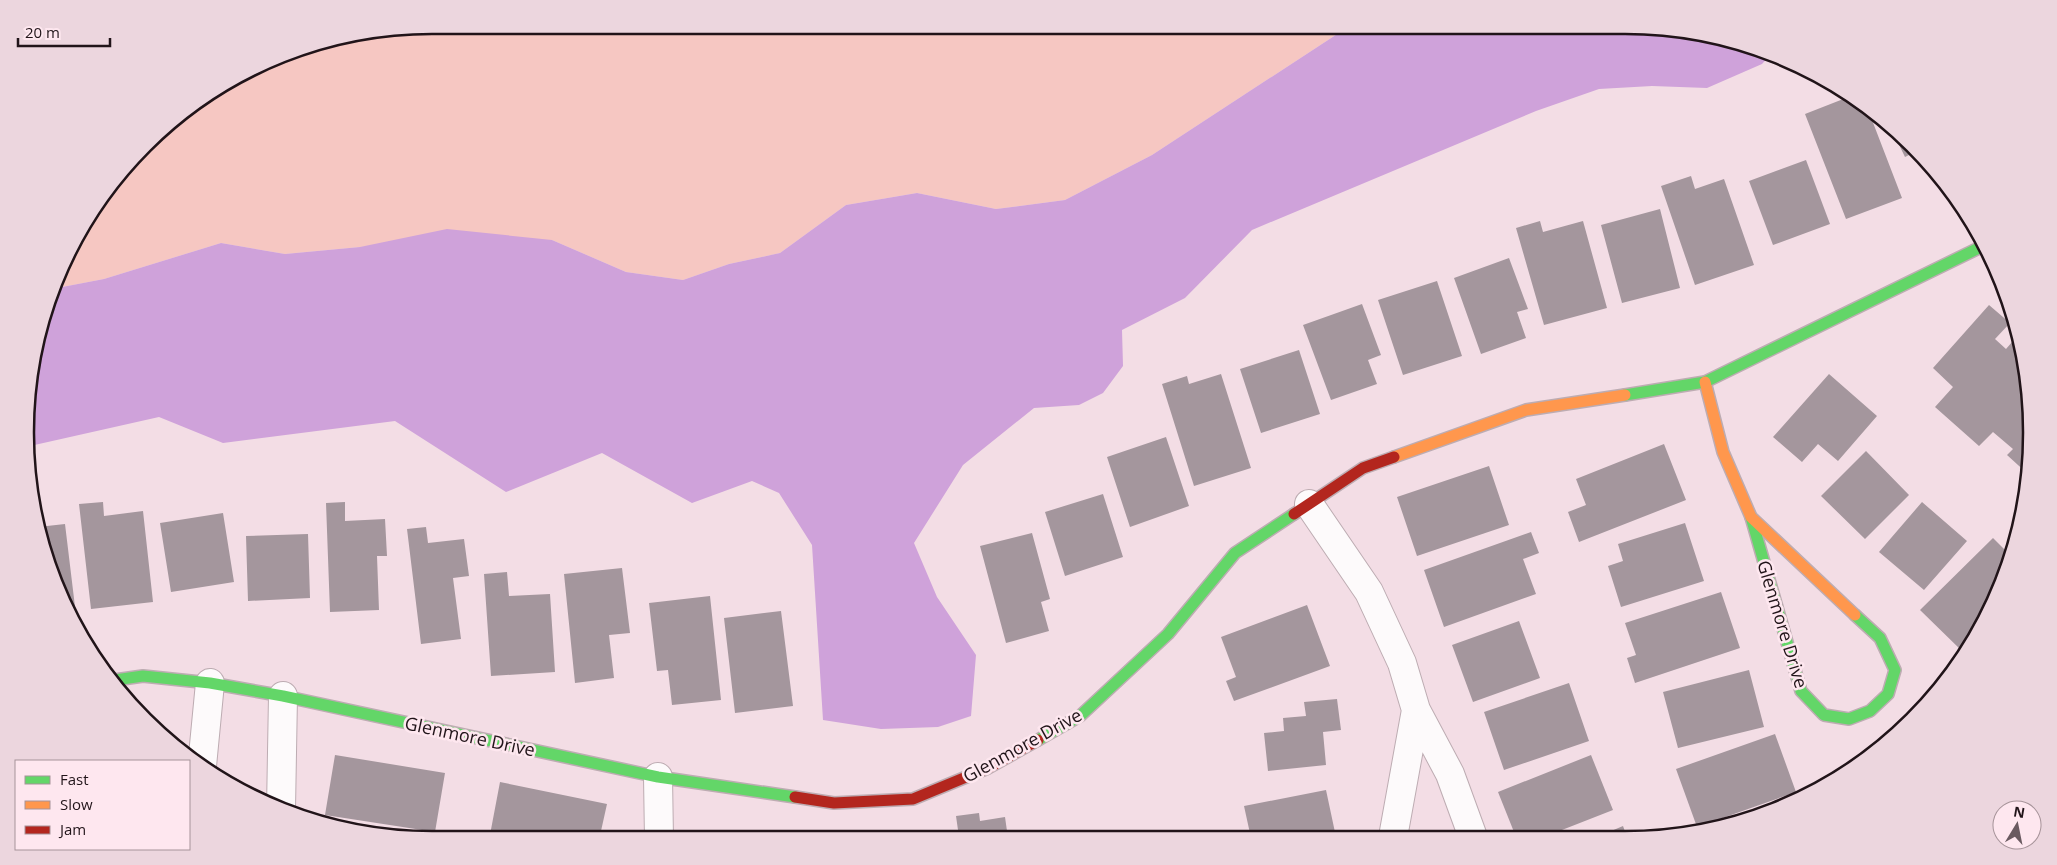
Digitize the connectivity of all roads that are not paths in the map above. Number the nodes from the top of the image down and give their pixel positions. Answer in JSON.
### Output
{"nodes":[{"id":1,"x":1978,"y":248,"type":"edge"},
{"id":2,"x":1705,"y":382,"type":"junction"},
{"id":3,"x":1309,"y":504,"type":"junction"},
{"id":4,"x":1751,"y":517,"type":"junction"},
{"id":5,"x":120,"y":679,"type":"edge"},
{"id":6,"x":210,"y":683,"type":"junction"},
{"id":7,"x":283,"y":696,"type":"junction"},
{"id":8,"x":1416,"y":710,"type":"junction"},
{"id":9,"x":203,"y":758,"type":"edge"},
{"id":10,"x":658,"y":777,"type":"junction"},
{"id":11,"x":281,"y":801,"type":"edge"},
{"id":12,"x":659,"y":831,"type":"edge"},
{"id":13,"x":1394,"y":831,"type":"edge"},
{"id":14,"x":1471,"y":831,"type":"edge"}],
"edges":[{"from":1,"to":2,"type":"street","name":"Glenmore Drive"},
{"from":2,"to":3,"type":"street","name":"Glenmore Drive"},
{"from":2,"to":4,"type":"street","name":"Glenmore Drive"},
{"from":3,"to":8,"type":"street"},
{"from":3,"to":10,"type":"street","name":"Glenmore Drive"},
{"from":4,"to":4,"type":"street","name":"Glenmore Drive"},
{"from":5,"to":6,"type":"street","name":"Glenmore Drive"},
{"from":6,"to":7,"type":"street","name":"Glenmore Drive"},
{"from":6,"to":9,"type":"street"},
{"from":7,"to":10,"type":"street","name":"Glenmore Drive"},
{"from":7,"to":11,"type":"street"},
{"from":8,"to":13,"type":"street"},
{"from":8,"to":14,"type":"street"},
{"from":10,"to":12,"type":"street"}]}
